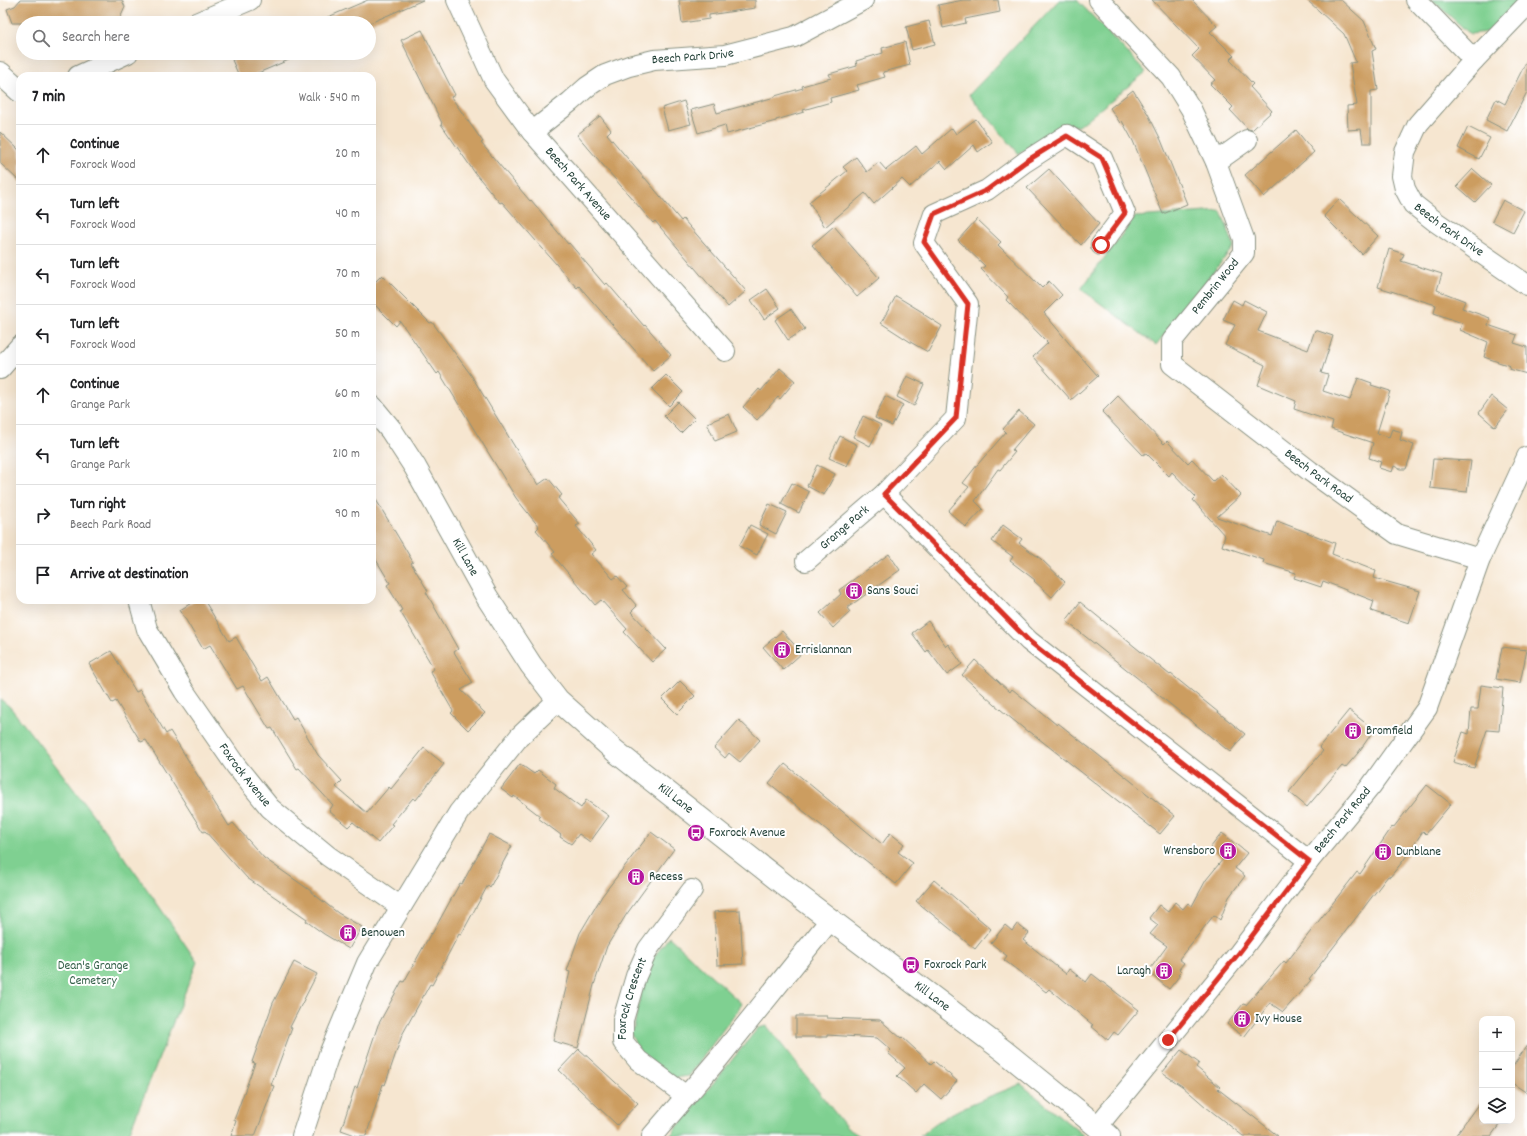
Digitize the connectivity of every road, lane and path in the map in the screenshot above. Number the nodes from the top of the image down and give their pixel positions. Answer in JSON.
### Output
{"nodes":[{"id":1,"x":250,"y":0,"type":"edge"},
{"id":2,"x":457,"y":0,"type":"edge"},
{"id":3,"x":864,"y":0,"type":"edge"},
{"id":4,"x":1099,"y":0,"type":"edge"},
{"id":5,"x":1416,"y":0,"type":"edge"},
{"id":6,"x":1527,"y":5,"type":"edge"},
{"id":7,"x":212,"y":16,"type":"edge"},
{"id":8,"x":113,"y":60,"type":"edge"},
{"id":9,"x":1474,"y":60,"type":"junction"},
{"id":10,"x":87,"y":72,"type":"edge"},
{"id":11,"x":0,"y":73,"type":"edge"},
{"id":12,"x":16,"y":87,"type":"edge"},
{"id":13,"x":532,"y":132,"type":"junction"},
{"id":14,"x":1247,"y":140,"type":"dead end"},
{"id":15,"x":1216,"y":162,"type":"junction"},
{"id":16,"x":1101,"y":245,"type":"dead end"},
{"id":17,"x":1527,"y":285,"type":"edge"},
{"id":18,"x":16,"y":351,"type":"edge"},
{"id":19,"x":725,"y":351,"type":"dead end"},
{"id":20,"x":1172,"y":364,"type":"joint"},
{"id":21,"x":0,"y":369,"type":"edge"},
{"id":22,"x":376,"y":412,"type":"edge"},
{"id":23,"x":1527,"y":457,"type":"edge"},
{"id":24,"x":884,"y":494,"type":"junction"},
{"id":25,"x":1480,"y":560,"type":"junction"},
{"id":26,"x":806,"y":561,"type":"dead end"},
{"id":27,"x":140,"y":604,"type":"edge"},
{"id":28,"x":558,"y":700,"type":"junction"},
{"id":29,"x":1309,"y":861,"type":"junction"},
{"id":30,"x":692,"y":890,"type":"dead end"},
{"id":31,"x":401,"y":906,"type":"junction"},
{"id":32,"x":831,"y":919,"type":"junction"},
{"id":33,"x":686,"y":1096,"type":"junction"},
{"id":34,"x":1103,"y":1132,"type":"edge"},
{"id":35,"x":302,"y":1136,"type":"edge"},
{"id":36,"x":652,"y":1136,"type":"edge"}],
"edges":[{"from":1,"to":7,"type":"street"},
{"from":2,"to":13,"type":"street","name":"Beech Park Avenue"},
{"from":3,"to":13,"type":"street","name":"Beech Park Drive"},
{"from":4,"to":15,"type":"street","name":"Pembrin Wood"},
{"from":5,"to":9,"type":"street"},
{"from":6,"to":9,"type":"street","name":"Beech Park Drive"},
{"from":8,"to":10,"type":"street"},
{"from":9,"to":17,"type":"street","name":"Beech Park Drive"},
{"from":11,"to":12,"type":"main road"},
{"from":13,"to":19,"type":"street","name":"Beech Park Avenue"},
{"from":14,"to":15,"type":"street"},
{"from":15,"to":20,"type":"street","name":"Pembrin Wood"},
{"from":16,"to":24,"type":"street","name":"Grange Park"},
{"from":18,"to":21,"type":"street"},
{"from":20,"to":25,"type":"street","name":"Beech Park Road"},
{"from":22,"to":28,"type":"main road","name":"Kill Lane"},
{"from":23,"to":25,"type":"street","name":"Beech Park Road"},
{"from":24,"to":26,"type":"street","name":"Grange Park"},
{"from":24,"to":29,"type":"street"},
{"from":25,"to":29,"type":"street","name":"Beech Park Road"},
{"from":27,"to":31,"type":"street","name":"Foxrock Avenue"},
{"from":28,"to":31,"type":"street"},
{"from":28,"to":32,"type":"main road","name":"Kill Lane"},
{"from":29,"to":34,"type":"street","name":"Beech Park Road"},
{"from":30,"to":33,"type":"street","name":"Foxrock Crescent"},
{"from":31,"to":35,"type":"street"},
{"from":32,"to":33,"type":"street"},
{"from":32,"to":34,"type":"main road","name":"Kill Lane"},
{"from":33,"to":36,"type":"street"}]}
